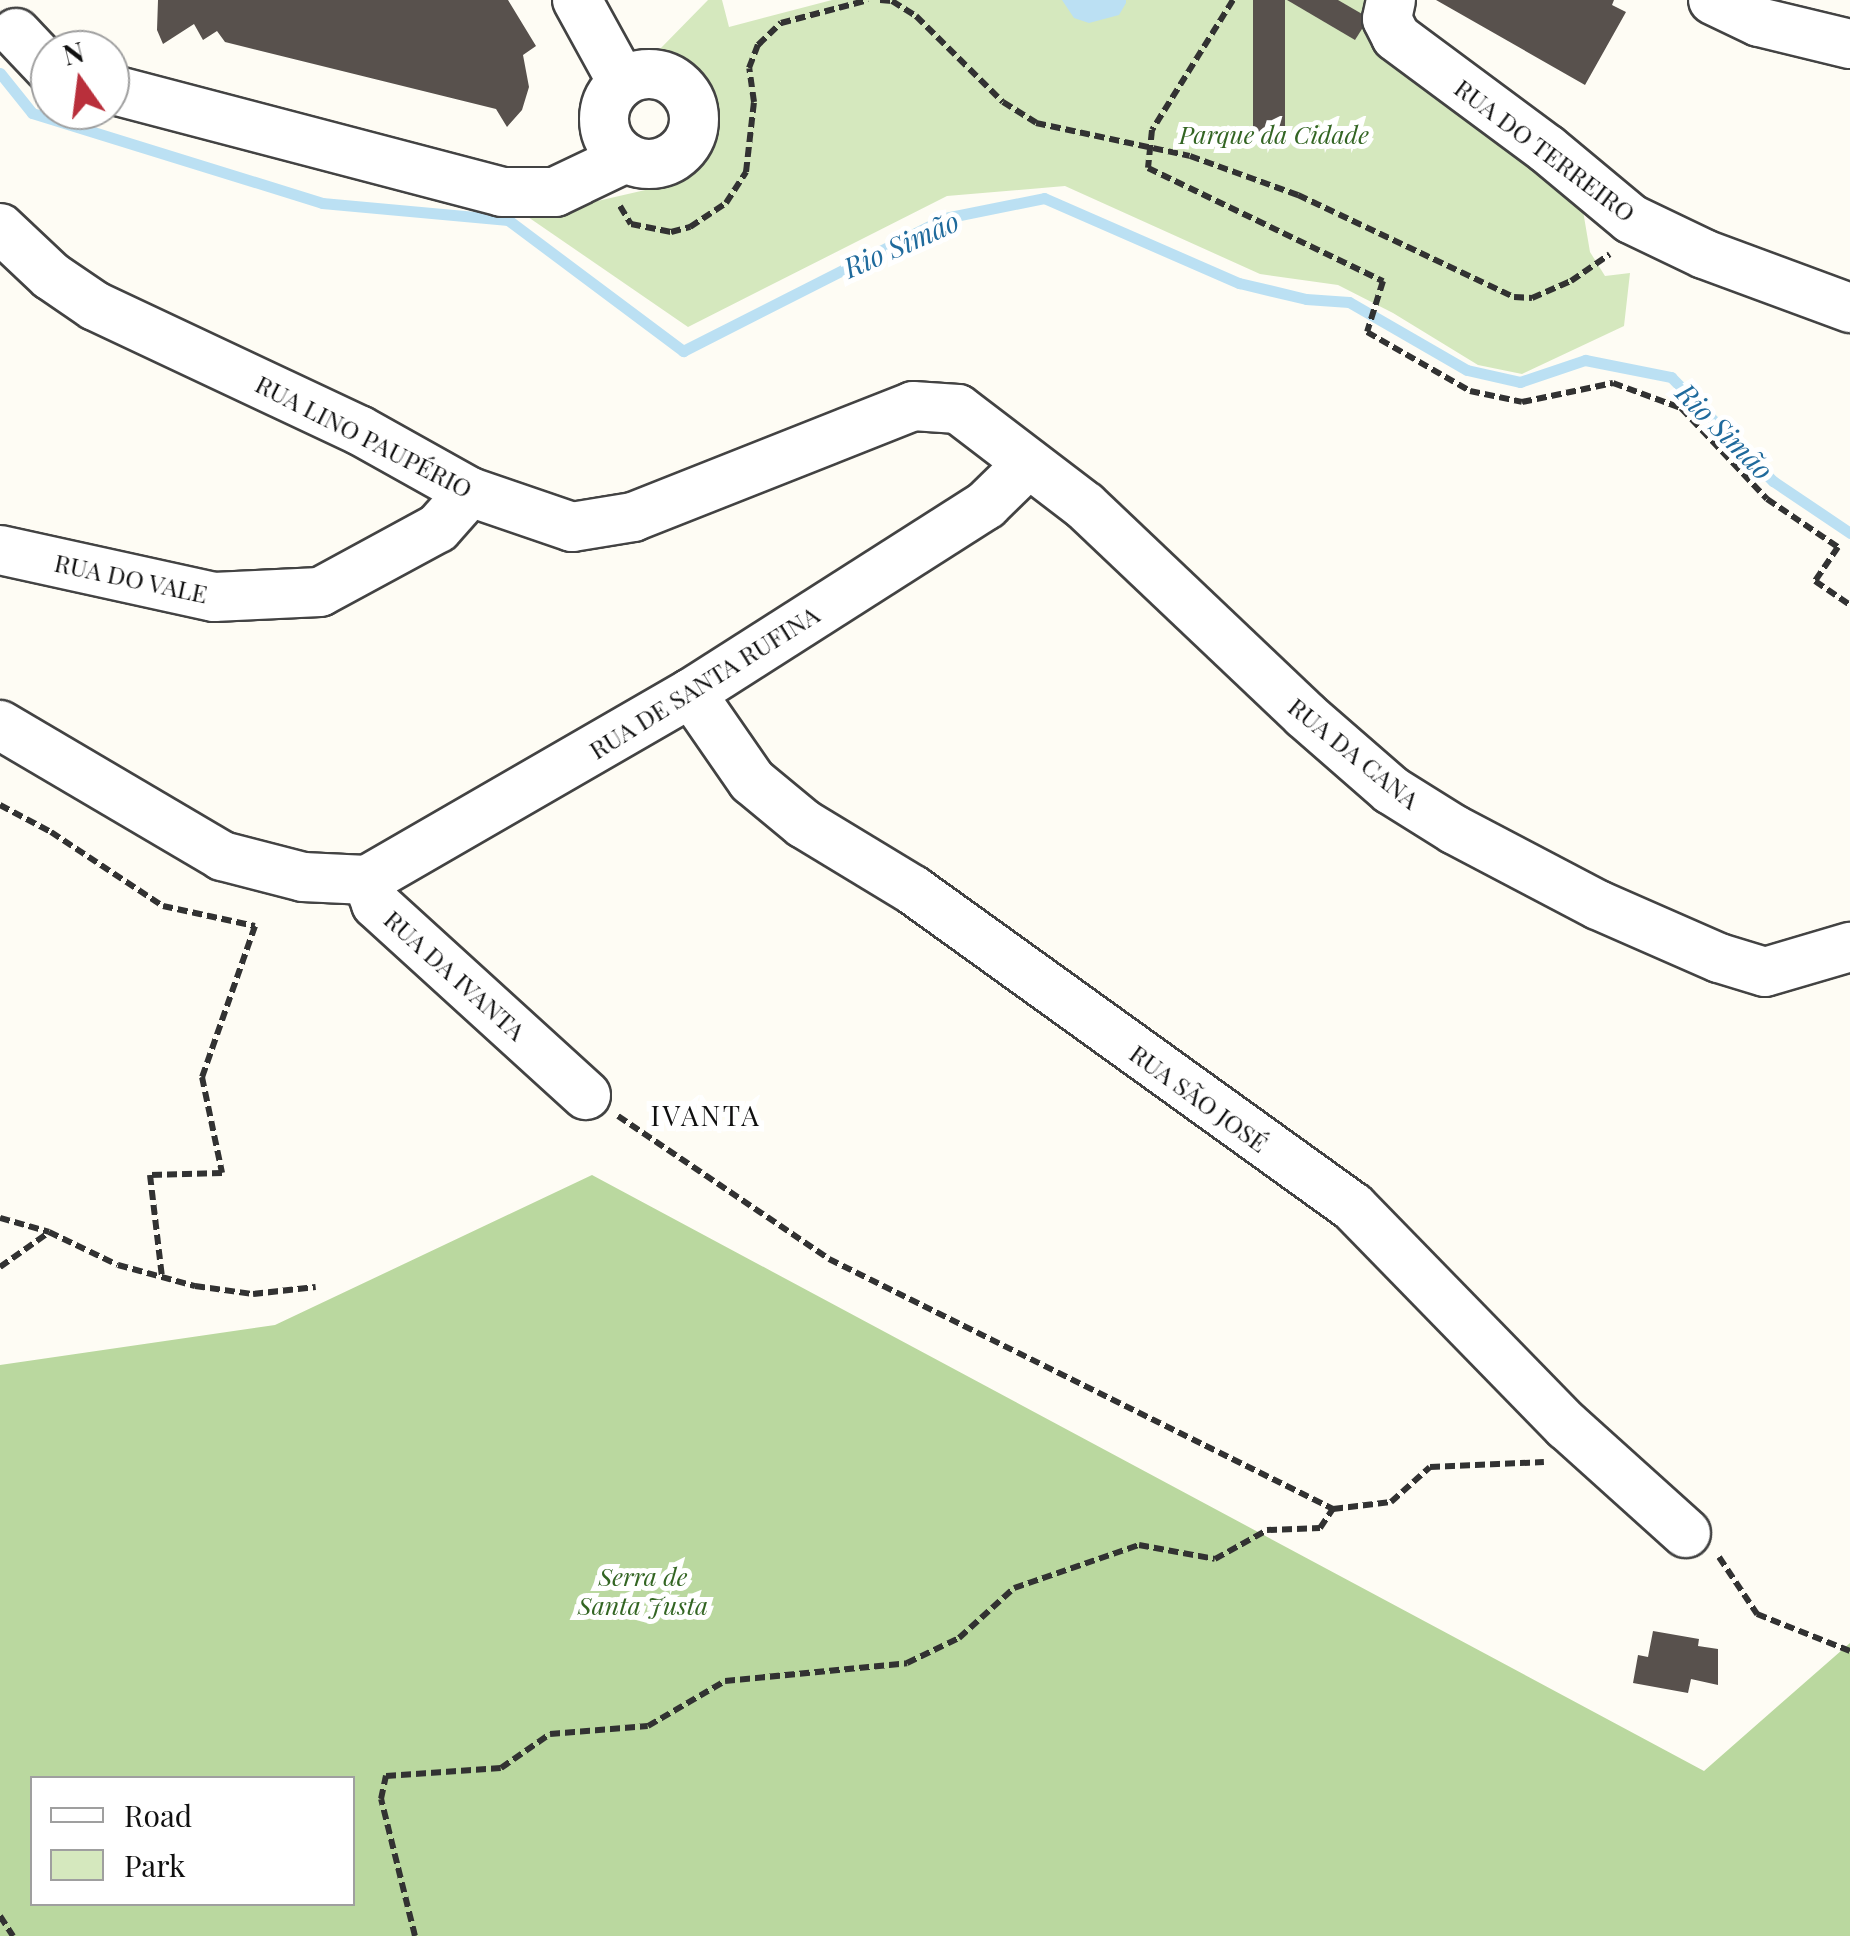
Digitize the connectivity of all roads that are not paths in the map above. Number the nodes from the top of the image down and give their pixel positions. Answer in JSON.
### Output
{"nodes":[{"id":1,"x":577,"y":0,"type":"edge"},
{"id":2,"x":1391,"y":0,"type":"edge"},
{"id":3,"x":1713,"y":0,"type":"edge"},
{"id":4,"x":16,"y":34,"type":"dead end"},
{"id":5,"x":1850,"y":44,"type":"edge"},
{"id":6,"x":30,"y":48,"type":"edge"},
{"id":7,"x":622,"y":82,"type":"junction"},
{"id":8,"x":130,"y":93,"type":"edge"},
{"id":9,"x":619,"y":162,"type":"junction"},
{"id":10,"x":0,"y":228,"type":"edge"},
{"id":11,"x":1850,"y":308,"type":"edge"},
{"id":12,"x":1028,"y":464,"type":"junction"},
{"id":13,"x":470,"y":492,"type":"junction"},
{"id":14,"x":0,"y":550,"type":"edge"},
{"id":15,"x":691,"y":693,"type":"junction"},
{"id":16,"x":0,"y":725,"type":"edge"},
{"id":17,"x":367,"y":880,"type":"junction"},
{"id":18,"x":1850,"y":946,"type":"edge"},
{"id":19,"x":586,"y":1095,"type":"road end"},
{"id":20,"x":1686,"y":1533,"type":"road end"}],
"edges":[{"from":1,"to":7,"type":"street"},
{"from":2,"to":11,"type":"street","name":"RUA DO TERREIRO"},
{"from":3,"to":5,"type":"street"},
{"from":4,"to":6,"type":"street"},
{"from":7,"to":9,"type":"street"},
{"from":7,"to":9,"type":"street"},
{"from":8,"to":9,"type":"street"},
{"from":10,"to":13,"type":"street","name":"RUA LINO PAUPÉRIO"},
{"from":12,"to":13,"type":"street","name":"RUA LINO PAUPÉRIO"},
{"from":12,"to":15,"type":"street","name":"RUA DE SANTA RUFINA"},
{"from":12,"to":18,"type":"street","name":"RUA DA CANA"},
{"from":13,"to":14,"type":"street","name":"RUA DO VALE"},
{"from":15,"to":17,"type":"street","name":"RUA DE SANTA RUFINA"},
{"from":15,"to":20,"type":"street","name":"RUA SÃO JOSÉ"},
{"from":16,"to":17,"type":"street"},
{"from":17,"to":19,"type":"street","name":"RUA DA IVANTA"}]}
